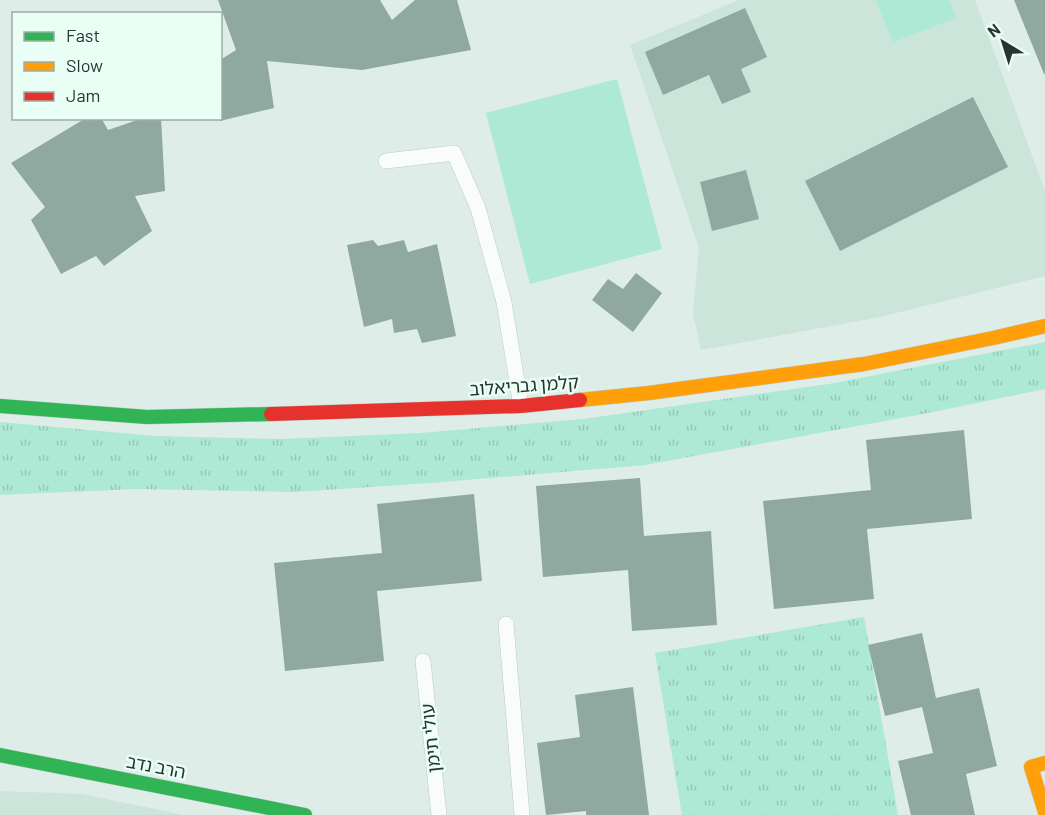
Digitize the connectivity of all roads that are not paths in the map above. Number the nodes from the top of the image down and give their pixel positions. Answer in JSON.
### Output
{"nodes":[{"id":1,"x":386,"y":161,"type":"dead end"},
{"id":2,"x":1045,"y":326,"type":"edge"},
{"id":3,"x":0,"y":406,"type":"edge"},
{"id":4,"x":521,"y":406,"type":"junction"},
{"id":5,"x":506,"y":624,"type":"dead end"},
{"id":6,"x":423,"y":661,"type":"dead end"},
{"id":7,"x":0,"y":755,"type":"edge"},
{"id":8,"x":1045,"y":763,"type":"edge"},
{"id":9,"x":1045,"y":812,"type":"edge"},
{"id":10,"x":305,"y":815,"type":"edge"},
{"id":11,"x":439,"y":815,"type":"edge"},
{"id":12,"x":522,"y":815,"type":"edge"}],
"edges":[{"from":1,"to":4,"type":"lane"},
{"from":2,"to":4,"type":"street","name":"קלמן גבריאלוב"},
{"from":3,"to":4,"type":"street","name":"קלמן גבריאלוב"},
{"from":5,"to":12,"type":"lane"},
{"from":6,"to":11,"type":"lane","name":"עולי תימן"},
{"from":7,"to":10,"type":"street","name":"הרב נדב"},
{"from":8,"to":9,"type":"street"}]}
